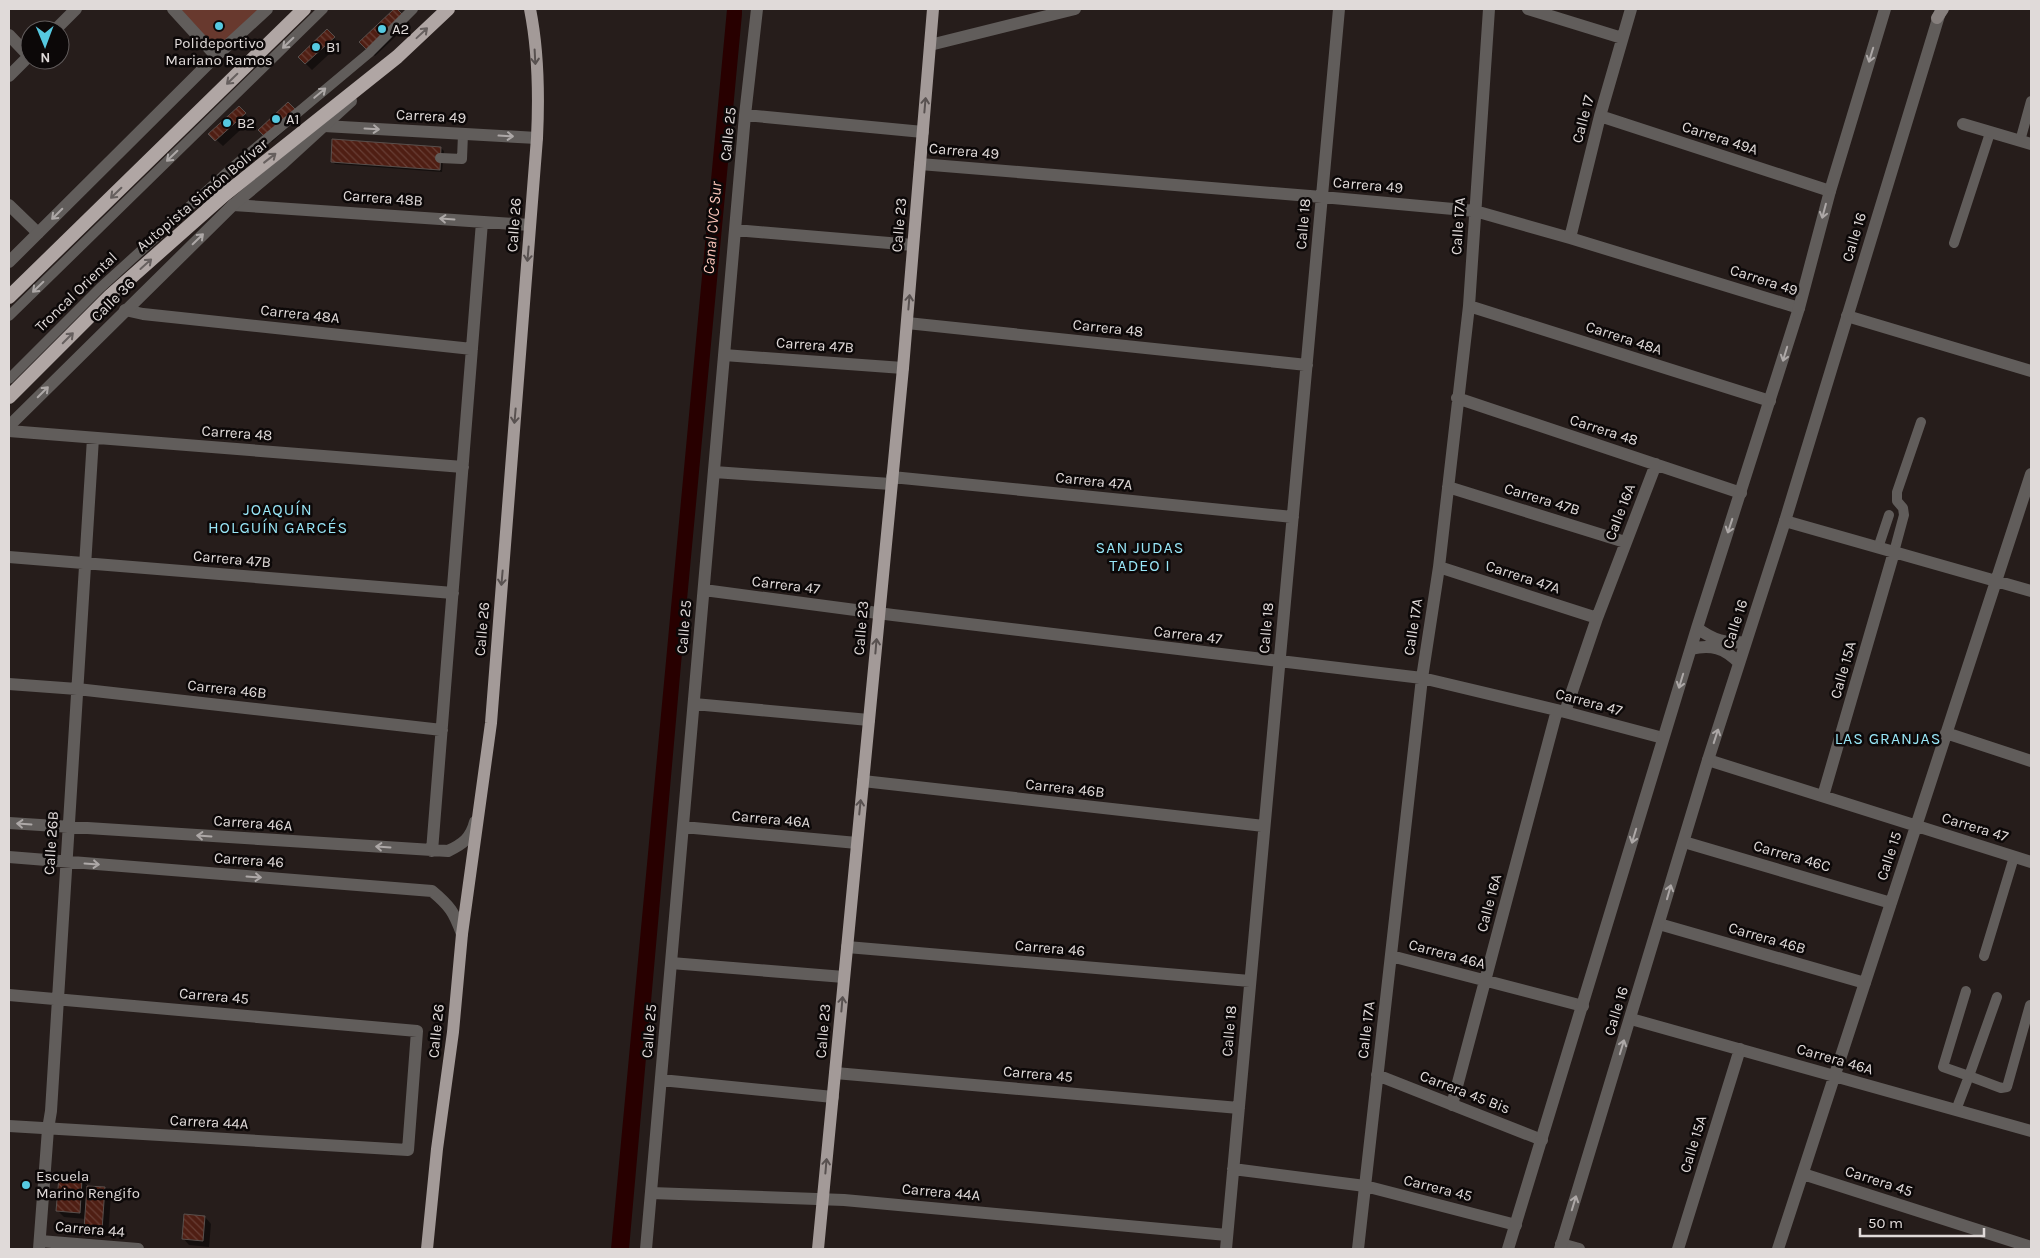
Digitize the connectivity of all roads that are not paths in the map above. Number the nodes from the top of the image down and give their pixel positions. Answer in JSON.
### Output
{"nodes":[{"id":1,"x":76,"y":9,"type":"edge"},
{"id":2,"x":173,"y":9,"type":"edge"},
{"id":3,"x":267,"y":9,"type":"edge"},
{"id":4,"x":304,"y":9,"type":"edge"},
{"id":5,"x":323,"y":9,"type":"edge"},
{"id":6,"x":413,"y":9,"type":"edge"},
{"id":7,"x":448,"y":9,"type":"edge"},
{"id":8,"x":530,"y":9,"type":"edge"},
{"id":9,"x":757,"y":9,"type":"edge"},
{"id":10,"x":933,"y":9,"type":"edge"},
{"id":11,"x":1075,"y":9,"type":"edge"},
{"id":12,"x":1339,"y":9,"type":"edge"},
{"id":13,"x":1490,"y":9,"type":"edge"},
{"id":14,"x":1528,"y":9,"type":"edge"},
{"id":15,"x":1631,"y":9,"type":"edge"},
{"id":16,"x":1885,"y":9,"type":"edge"},
{"id":17,"x":1940,"y":12,"type":"edge"},
{"id":18,"x":65,"y":20,"type":"edge"},
{"id":19,"x":9,"y":35,"type":"edge"},
{"id":20,"x":1622,"y":38,"type":"junction"},
{"id":21,"x":20,"y":45,"type":"edge"},
{"id":22,"x":930,"y":45,"type":"junction"},
{"id":23,"x":216,"y":56,"type":"junction"},
{"id":24,"x":397,"y":57,"type":"junction"},
{"id":25,"x":20,"y":65,"type":"edge"},
{"id":26,"x":9,"y":76,"type":"edge"},
{"id":27,"x":2031,"y":102,"type":"edge"},
{"id":28,"x":745,"y":115,"type":"junction"},
{"id":29,"x":1600,"y":116,"type":"junction"},
{"id":30,"x":1963,"y":124,"type":"dead end"},
{"id":31,"x":324,"y":126,"type":"junction"},
{"id":32,"x":923,"y":132,"type":"junction"},
{"id":33,"x":1990,"y":132,"type":"junction"},
{"id":34,"x":463,"y":134,"type":"junction"},
{"id":35,"x":537,"y":138,"type":"junction"},
{"id":36,"x":2026,"y":143,"type":"edge"},
{"id":37,"x":440,"y":158,"type":"dead end"},
{"id":38,"x":920,"y":164,"type":"junction"},
{"id":39,"x":1830,"y":191,"type":"junction"},
{"id":40,"x":1322,"y":197,"type":"junction"},
{"id":41,"x":9,"y":205,"type":"edge"},
{"id":42,"x":233,"y":205,"type":"junction"},
{"id":43,"x":1475,"y":211,"type":"junction"},
{"id":44,"x":482,"y":222,"type":"junction"},
{"id":45,"x":530,"y":225,"type":"junction"},
{"id":46,"x":735,"y":230,"type":"junction"},
{"id":47,"x":38,"y":233,"type":"junction"},
{"id":48,"x":1570,"y":238,"type":"junction"},
{"id":49,"x":1954,"y":243,"type":"dead end"},
{"id":50,"x":913,"y":245,"type":"junction"},
{"id":51,"x":9,"y":262,"type":"edge"},
{"id":52,"x":9,"y":297,"type":"edge"},
{"id":53,"x":1469,"y":306,"type":"junction"},
{"id":54,"x":1799,"y":308,"type":"junction"},
{"id":55,"x":125,"y":310,"type":"junction"},
{"id":56,"x":9,"y":316,"type":"edge"},
{"id":57,"x":1847,"y":316,"type":"junction"},
{"id":58,"x":907,"y":323,"type":"junction"},
{"id":59,"x":472,"y":349,"type":"junction"},
{"id":60,"x":724,"y":355,"type":"junction"},
{"id":61,"x":1307,"y":366,"type":"junction"},
{"id":62,"x":903,"y":368,"type":"junction"},
{"id":63,"x":2031,"y":371,"type":"edge"},
{"id":64,"x":9,"y":379,"type":"edge"},
{"id":65,"x":9,"y":397,"type":"edge"},
{"id":66,"x":1457,"y":398,"type":"junction"},
{"id":67,"x":1770,"y":401,"type":"junction"},
{"id":68,"x":1921,"y":422,"type":"dead end"},
{"id":69,"x":9,"y":426,"type":"edge"},
{"id":70,"x":9,"y":431,"type":"edge"},
{"id":71,"x":93,"y":438,"type":"junction"},
{"id":72,"x":1656,"y":464,"type":"junction"},
{"id":73,"x":463,"y":467,"type":"junction"},
{"id":74,"x":714,"y":472,"type":"junction"},
{"id":75,"x":2031,"y":474,"type":"edge"},
{"id":76,"x":891,"y":481,"type":"junction"},
{"id":77,"x":1448,"y":487,"type":"junction"},
{"id":78,"x":1741,"y":493,"type":"junction"},
{"id":79,"x":1889,"y":515,"type":"dead end"},
{"id":80,"x":1293,"y":517,"type":"junction"},
{"id":81,"x":1785,"y":521,"type":"junction"},
{"id":82,"x":1625,"y":542,"type":"junction"},
{"id":83,"x":1878,"y":548,"type":"junction"},
{"id":84,"x":1894,"y":552,"type":"junction"},
{"id":85,"x":9,"y":558,"type":"edge"},
{"id":86,"x":85,"y":564,"type":"junction"},
{"id":87,"x":1439,"y":567,"type":"junction"},
{"id":88,"x":1996,"y":581,"type":"junction"},
{"id":89,"x":704,"y":590,"type":"junction"},
{"id":90,"x":2031,"y":591,"type":"edge"},
{"id":91,"x":453,"y":593,"type":"junction"},
{"id":92,"x":879,"y":613,"type":"junction"},
{"id":93,"x":1597,"y":618,"type":"junction"},
{"id":94,"x":1698,"y":628,"type":"junction"},
{"id":95,"x":1746,"y":642,"type":"junction"},
{"id":96,"x":1691,"y":649,"type":"junction"},
{"id":97,"x":1280,"y":662,"type":"junction"},
{"id":98,"x":1739,"y":663,"type":"junction"},
{"id":99,"x":1422,"y":678,"type":"junction"},
{"id":100,"x":9,"y":684,"type":"edge"},
{"id":101,"x":77,"y":689,"type":"junction"},
{"id":102,"x":694,"y":704,"type":"junction"},
{"id":103,"x":1561,"y":711,"type":"junction"},
{"id":104,"x":869,"y":720,"type":"junction"},
{"id":105,"x":442,"y":730,"type":"junction"},
{"id":106,"x":1946,"y":733,"type":"junction"},
{"id":107,"x":1664,"y":738,"type":"junction"},
{"id":108,"x":1708,"y":760,"type":"junction"},
{"id":109,"x":2031,"y":761,"type":"edge"},
{"id":110,"x":863,"y":781,"type":"junction"},
{"id":111,"x":1823,"y":796,"type":"junction"},
{"id":112,"x":477,"y":817,"type":"junction"},
{"id":113,"x":9,"y":822,"type":"edge"},
{"id":114,"x":1264,"y":826,"type":"junction"},
{"id":115,"x":1916,"y":826,"type":"junction"},
{"id":116,"x":69,"y":827,"type":"junction"},
{"id":117,"x":683,"y":827,"type":"junction"},
{"id":118,"x":1684,"y":842,"type":"junction"},
{"id":119,"x":857,"y":843,"type":"junction"},
{"id":120,"x":432,"y":850,"type":"junction"},
{"id":121,"x":9,"y":857,"type":"edge"},
{"id":122,"x":2014,"y":857,"type":"junction"},
{"id":123,"x":66,"y":862,"type":"junction"},
{"id":124,"x":2031,"y":862,"type":"edge"},
{"id":125,"x":1891,"y":903,"type":"junction"},
{"id":126,"x":1659,"y":924,"type":"junction"},
{"id":127,"x":462,"y":934,"type":"junction"},
{"id":128,"x":847,"y":947,"type":"junction"},
{"id":129,"x":1391,"y":956,"type":"junction"},
{"id":130,"x":1984,"y":956,"type":"dead end"},
{"id":131,"x":671,"y":964,"type":"junction"},
{"id":132,"x":844,"y":977,"type":"junction"},
{"id":133,"x":1485,"y":980,"type":"junction"},
{"id":134,"x":1250,"y":981,"type":"junction"},
{"id":135,"x":1865,"y":983,"type":"junction"},
{"id":136,"x":1966,"y":991,"type":"dead end"},
{"id":137,"x":9,"y":995,"type":"edge"},
{"id":138,"x":1997,"y":997,"type":"dead end"},
{"id":139,"x":58,"y":999,"type":"junction"},
{"id":140,"x":1582,"y":1006,"type":"junction"},
{"id":141,"x":2030,"y":1006,"type":"dead end"},
{"id":142,"x":1630,"y":1019,"type":"junction"},
{"id":143,"x":417,"y":1031,"type":"joint"},
{"id":144,"x":1740,"y":1049,"type":"junction"},
{"id":145,"x":835,"y":1073,"type":"junction"},
{"id":146,"x":1377,"y":1075,"type":"junction"},
{"id":147,"x":1835,"y":1076,"type":"junction"},
{"id":148,"x":1969,"y":1076,"type":"junction"},
{"id":149,"x":661,"y":1080,"type":"junction"},
{"id":150,"x":833,"y":1097,"type":"junction"},
{"id":151,"x":1452,"y":1105,"type":"junction"},
{"id":152,"x":1239,"y":1108,"type":"junction"},
{"id":153,"x":1956,"y":1110,"type":"junction"},
{"id":154,"x":9,"y":1126,"type":"edge"},
{"id":155,"x":48,"y":1129,"type":"junction"},
{"id":156,"x":2031,"y":1131,"type":"edge"},
{"id":157,"x":1542,"y":1140,"type":"junction"},
{"id":158,"x":408,"y":1150,"type":"joint"},
{"id":159,"x":1233,"y":1169,"type":"junction"},
{"id":160,"x":1803,"y":1174,"type":"junction"},
{"id":161,"x":1365,"y":1186,"type":"junction"},
{"id":162,"x":651,"y":1193,"type":"junction"},
{"id":163,"x":823,"y":1199,"type":"junction"},
{"id":164,"x":1516,"y":1225,"type":"junction"},
{"id":165,"x":1227,"y":1235,"type":"junction"},
{"id":166,"x":40,"y":1245,"type":"edge"},
{"id":167,"x":1560,"y":1246,"type":"edge"},
{"id":168,"x":2031,"y":1247,"type":"edge"},
{"id":169,"x":138,"y":1249,"type":"edge"},
{"id":170,"x":427,"y":1249,"type":"edge"},
{"id":171,"x":646,"y":1249,"type":"edge"},
{"id":172,"x":818,"y":1249,"type":"edge"},
{"id":173,"x":1226,"y":1249,"type":"edge"},
{"id":174,"x":1358,"y":1249,"type":"edge"},
{"id":175,"x":1508,"y":1249,"type":"edge"},
{"id":176,"x":1579,"y":1249,"type":"edge"},
{"id":177,"x":1678,"y":1249,"type":"edge"},
{"id":178,"x":1778,"y":1249,"type":"edge"}],
"edges":[{"from":1,"to":18,"type":"street"},
{"from":2,"to":23,"type":"street"},
{"from":3,"to":23,"type":"street"},
{"from":4,"to":52,"type":"highway","one_way":true},
{"from":5,"to":56,"type":"lane","name":"Troncal Oriental","one_way":true},
{"from":64,"to":6,"type":"lane","name":"Troncal Oriental","one_way":true},
{"from":24,"to":7,"type":"highway","name":"Autopista Simón Bolívar","one_way":true},
{"from":8,"to":35,"type":"main road","name":"Calle 26","one_way":true},
{"from":9,"to":28,"type":"street","name":"Calle 25"},
{"from":10,"to":22,"type":"main road","name":"Calle 23"},
{"from":11,"to":22,"type":"street"},
{"from":12,"to":40,"type":"street","name":"Calle 18"},
{"from":13,"to":43,"type":"street","name":"Calle 17A"},
{"from":14,"to":20,"type":"street"},
{"from":15,"to":20,"type":"street","name":"Calle 17"},
{"from":16,"to":39,"type":"street","one_way":true},
{"from":17,"to":57,"type":"street","name":"Calle 16"},
{"from":19,"to":21,"type":"street"},
{"from":20,"to":29,"type":"street","name":"Calle 17"},
{"from":32,"to":22,"type":"main road","name":"Calle 23","one_way":true},
{"from":23,"to":47,"type":"street","one_way":true},
{"from":24,"to":31,"type":"street","name":"Calle 36"},
{"from":65,"to":24,"type":"highway","name":"Autopista Simón Bolívar","one_way":true},
{"from":25,"to":26,"type":"street"},
{"from":27,"to":36,"type":"lane"},
{"from":28,"to":32,"type":"street","name":"Carrera 49"},
{"from":28,"to":46,"type":"street","name":"Calle 25"},
{"from":29,"to":39,"type":"street","name":"Carrera 49A"},
{"from":29,"to":48,"type":"street","name":"Calle 17"},
{"from":30,"to":33,"type":"street"},
{"from":31,"to":34,"type":"street","name":"Carrera 49","one_way":true},
{"from":31,"to":42,"type":"street","name":"Calle 36"},
{"from":32,"to":38,"type":"main road","name":"Calle 23"},
{"from":33,"to":36,"type":"street"},
{"from":33,"to":49,"type":"lane"},
{"from":34,"to":35,"type":"street","name":"Carrera 49","one_way":true},
{"from":34,"to":37,"type":"lane"},
{"from":35,"to":45,"type":"main road","name":"Calle 26"},
{"from":38,"to":40,"type":"street","name":"Carrera 49"},
{"from":38,"to":50,"type":"main road","name":"Calle 23"},
{"from":39,"to":54,"type":"street","one_way":true},
{"from":40,"to":43,"type":"street","name":"Carrera 49"},
{"from":40,"to":61,"type":"street","name":"Calle 18"},
{"from":41,"to":47,"type":"street"},
{"from":44,"to":42,"type":"street","name":"Carrera 48B","one_way":true},
{"from":55,"to":42,"type":"street","name":"Calle 36","one_way":true},
{"from":43,"to":48,"type":"street","name":"Carrera 49"},
{"from":43,"to":53,"type":"street","name":"Calle 17A"},
{"from":44,"to":45,"type":"street","name":"Carrera 48B"},
{"from":44,"to":59,"type":"street"},
{"from":45,"to":112,"type":"main road","name":"Calle 26","one_way":true},
{"from":46,"to":50,"type":"street"},
{"from":46,"to":60,"type":"street","name":"Calle 25"},
{"from":47,"to":51,"type":"street"},
{"from":48,"to":54,"type":"street","name":"Carrera 49"},
{"from":58,"to":50,"type":"main road","name":"Calle 23","one_way":true},
{"from":53,"to":66,"type":"street","name":"Calle 17A"},
{"from":53,"to":67,"type":"street","name":"Carrera 48A"},
{"from":54,"to":67,"type":"street","one_way":true},
{"from":55,"to":59,"type":"street","name":"Carrera 48A"},
{"from":69,"to":55,"type":"street","name":"Calle 36","one_way":true},
{"from":57,"to":63,"type":"street"},
{"from":57,"to":81,"type":"street","name":"Calle 16"},
{"from":58,"to":61,"type":"street","name":"Carrera 48"},
{"from":58,"to":62,"type":"main road","name":"Calle 23"},
{"from":59,"to":73,"type":"street"},
{"from":60,"to":62,"type":"street","name":"Carrera 47B"},
{"from":60,"to":74,"type":"street","name":"Calle 25"},
{"from":61,"to":80,"type":"street","name":"Calle 18"},
{"from":62,"to":76,"type":"main road","name":"Calle 23"},
{"from":66,"to":72,"type":"street","name":"Carrera 48"},
{"from":66,"to":77,"type":"street","name":"Calle 17A"},
{"from":67,"to":78,"type":"street"},
{"from":68,"to":84,"type":"lane"},
{"from":70,"to":71,"type":"street","name":"Carrera 48"},
{"from":71,"to":73,"type":"street","name":"Carrera 48"},
{"from":71,"to":86,"type":"street","name":"Calle 26B"},
{"from":72,"to":78,"type":"street","name":"Carrera 48"},
{"from":72,"to":82,"type":"street","name":"Calle 16A"},
{"from":73,"to":91,"type":"street"},
{"from":74,"to":76,"type":"street","name":"Carrera 47A"},
{"from":74,"to":89,"type":"street","name":"Calle 25"},
{"from":75,"to":88,"type":"street","name":"Calle 15"},
{"from":76,"to":80,"type":"street","name":"Carrera 47A"},
{"from":76,"to":92,"type":"main road","name":"Calle 23"},
{"from":77,"to":82,"type":"street","name":"Carrera 47B"},
{"from":77,"to":87,"type":"street","name":"Calle 17A"},
{"from":78,"to":94,"type":"street","one_way":true},
{"from":79,"to":83,"type":"lane"},
{"from":80,"to":97,"type":"street","name":"Calle 18"},
{"from":81,"to":83,"type":"street"},
{"from":81,"to":95,"type":"street","name":"Calle 16"},
{"from":82,"to":93,"type":"street","name":"Calle 16A"},
{"from":83,"to":84,"type":"street"},
{"from":84,"to":88,"type":"street"},
{"from":84,"to":111,"type":"street","name":"Calle 15A"},
{"from":85,"to":86,"type":"street","name":"Carrera 47B"},
{"from":86,"to":91,"type":"street","name":"Carrera 47B"},
{"from":86,"to":101,"type":"street","name":"Calle 26B"},
{"from":87,"to":93,"type":"street","name":"Carrera 47A"},
{"from":87,"to":99,"type":"street","name":"Calle 17A"},
{"from":88,"to":90,"type":"street"},
{"from":88,"to":106,"type":"street","name":"Calle 15"},
{"from":89,"to":92,"type":"street","name":"Carrera 47"},
{"from":89,"to":102,"type":"street","name":"Calle 25"},
{"from":91,"to":105,"type":"street"},
{"from":92,"to":97,"type":"street","name":"Carrera 47"},
{"from":104,"to":92,"type":"main road","name":"Calle 23","one_way":true},
{"from":93,"to":103,"type":"street","name":"Calle 16A"},
{"from":94,"to":95,"type":"street"},
{"from":94,"to":96,"type":"street"},
{"from":95,"to":98,"type":"street","name":"Calle 16"},
{"from":96,"to":98,"type":"street"},
{"from":96,"to":107,"type":"street","one_way":true},
{"from":97,"to":99,"type":"street","name":"Carrera 47"},
{"from":97,"to":114,"type":"street","name":"Calle 18"},
{"from":108,"to":98,"type":"street","name":"Calle 16","one_way":true},
{"from":99,"to":103,"type":"street","name":"Carrera 47"},
{"from":99,"to":129,"type":"street","name":"Calle 17A"},
{"from":100,"to":101,"type":"street","name":"Carrera 46B"},
{"from":101,"to":105,"type":"street","name":"Carrera 46B"},
{"from":101,"to":116,"type":"street","name":"Calle 26B"},
{"from":102,"to":104,"type":"street"},
{"from":102,"to":117,"type":"street","name":"Calle 25"},
{"from":103,"to":107,"type":"street","name":"Carrera 47"},
{"from":103,"to":133,"type":"street","name":"Calle 16A"},
{"from":104,"to":110,"type":"main road","name":"Calle 23"},
{"from":105,"to":120,"type":"street"},
{"from":106,"to":109,"type":"street"},
{"from":106,"to":115,"type":"street","name":"Calle 15"},
{"from":107,"to":140,"type":"street","one_way":true},
{"from":108,"to":111,"type":"street","name":"Carrera 47"},
{"from":108,"to":118,"type":"street","name":"Calle 16"},
{"from":110,"to":114,"type":"street","name":"Carrera 46B"},
{"from":119,"to":110,"type":"main road","name":"Calle 23","one_way":true},
{"from":111,"to":115,"type":"street","name":"Carrera 47"},
{"from":112,"to":120,"type":"street","name":"Carrera 46A"},
{"from":112,"to":127,"type":"main road","name":"Calle 26"},
{"from":116,"to":113,"type":"street","name":"Carrera 46A","one_way":true},
{"from":114,"to":134,"type":"street","name":"Calle 18"},
{"from":115,"to":122,"type":"street","name":"Carrera 47"},
{"from":115,"to":125,"type":"street","name":"Calle 15"},
{"from":120,"to":116,"type":"street","name":"Carrera 46A","one_way":true},
{"from":116,"to":123,"type":"street","name":"Calle 26B"},
{"from":117,"to":119,"type":"street","name":"Carrera 46A"},
{"from":117,"to":131,"type":"street","name":"Calle 25"},
{"from":118,"to":125,"type":"street","name":"Carrera 46C"},
{"from":126,"to":118,"type":"street","name":"Calle 16","one_way":true},
{"from":119,"to":128,"type":"main road","name":"Calle 23"},
{"from":121,"to":123,"type":"street","name":"Carrera 46"},
{"from":122,"to":124,"type":"street","name":"Carrera 47"},
{"from":122,"to":130,"type":"lane"},
{"from":123,"to":127,"type":"street","name":"Carrera 46","one_way":true},
{"from":123,"to":139,"type":"street","name":"Calle 26B"},
{"from":125,"to":135,"type":"street","name":"Calle 15"},
{"from":126,"to":135,"type":"street","name":"Carrera 46B"},
{"from":126,"to":142,"type":"street","name":"Calle 16"},
{"from":127,"to":170,"type":"main road","name":"Calle 26"},
{"from":128,"to":132,"type":"main road","name":"Calle 23"},
{"from":128,"to":134,"type":"street","name":"Carrera 46"},
{"from":129,"to":133,"type":"street","name":"Carrera 46A"},
{"from":129,"to":146,"type":"street","name":"Calle 17A"},
{"from":131,"to":132,"type":"street"},
{"from":131,"to":149,"type":"street","name":"Calle 25"},
{"from":145,"to":132,"type":"main road","name":"Calle 23","one_way":true},
{"from":133,"to":140,"type":"street","name":"Carrera 46A"},
{"from":133,"to":151,"type":"street","name":"Calle 16A"},
{"from":134,"to":152,"type":"street","name":"Calle 18"},
{"from":135,"to":147,"type":"street","name":"Calle 15"},
{"from":136,"to":148,"type":"lane"},
{"from":137,"to":139,"type":"street","name":"Carrera 45"},
{"from":138,"to":148,"type":"lane"},
{"from":139,"to":143,"type":"street","name":"Carrera 45"},
{"from":139,"to":155,"type":"street","name":"Calle 26B"},
{"from":140,"to":157,"type":"street"},
{"from":141,"to":148,"type":"lane"},
{"from":142,"to":144,"type":"street","name":"Carrera 46A"},
{"from":167,"to":142,"type":"street","name":"Calle 16","one_way":true},
{"from":143,"to":158,"type":"street","name":"Calle 26"},
{"from":144,"to":147,"type":"street","name":"Carrera 46A"},
{"from":144,"to":177,"type":"street","name":"Calle 15A"},
{"from":145,"to":150,"type":"main road","name":"Calle 23"},
{"from":145,"to":152,"type":"street","name":"Carrera 45"},
{"from":146,"to":151,"type":"street","name":"Carrera 45 Bis"},
{"from":146,"to":161,"type":"street","name":"Calle 17A"},
{"from":147,"to":153,"type":"street","name":"Carrera 46A"},
{"from":147,"to":160,"type":"street","name":"Calle 15"},
{"from":148,"to":153,"type":"lane"},
{"from":149,"to":150,"type":"street"},
{"from":149,"to":162,"type":"street","name":"Calle 25"},
{"from":163,"to":150,"type":"main road","name":"Calle 23","one_way":true},
{"from":151,"to":157,"type":"street","name":"Carrera 45 Bis"},
{"from":152,"to":159,"type":"street","name":"Calle 18"},
{"from":153,"to":156,"type":"street","name":"Carrera 46A"},
{"from":154,"to":155,"type":"street","name":"Carrera 44A"},
{"from":155,"to":158,"type":"street","name":"Carrera 44A"},
{"from":155,"to":166,"type":"street","name":"Calle 26B"},
{"from":157,"to":164,"type":"street"},
{"from":159,"to":161,"type":"street","name":"Carrera 45"},
{"from":159,"to":165,"type":"street","name":"Calle 18"},
{"from":160,"to":168,"type":"street","name":"Carrera 45"},
{"from":160,"to":178,"type":"street","name":"Calle 15"},
{"from":161,"to":164,"type":"street","name":"Carrera 45"},
{"from":161,"to":174,"type":"street","name":"Calle 17A"},
{"from":162,"to":163,"type":"street","name":"Carrera 44A"},
{"from":162,"to":171,"type":"street","name":"Calle 25"},
{"from":163,"to":165,"type":"street","name":"Carrera 44A"},
{"from":163,"to":172,"type":"main road","name":"Calle 23"},
{"from":164,"to":175,"type":"street"},
{"from":165,"to":173,"type":"street","name":"Calle 18"},
{"from":166,"to":169,"type":"street","name":"Carrera 44"},
{"from":167,"to":176,"type":"street"}]}
